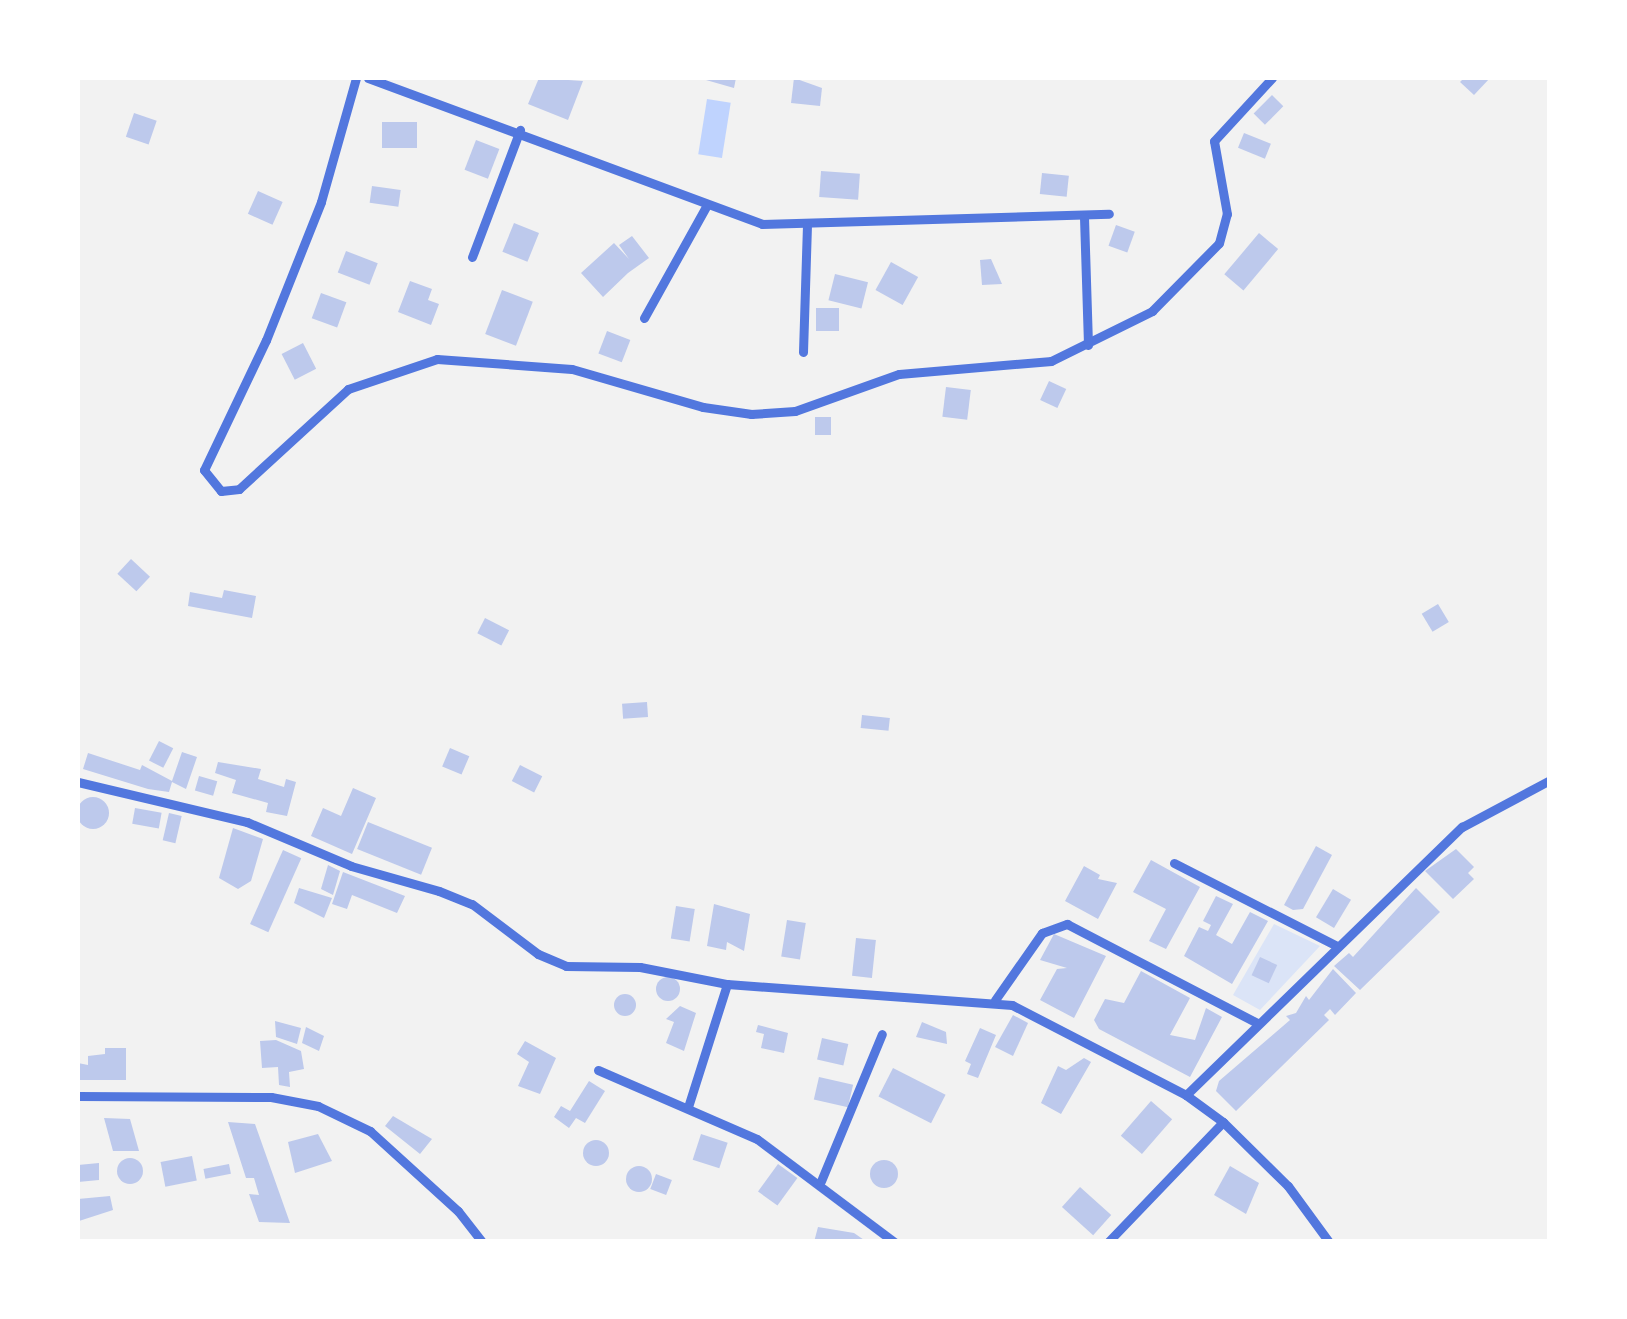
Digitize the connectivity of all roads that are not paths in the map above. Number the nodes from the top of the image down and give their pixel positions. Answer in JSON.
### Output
{"nodes":[{"id":1,"x":356,"y":78,"type":"edge"},
{"id":2,"x":368,"y":78,"type":"edge"},
{"id":3,"x":1272,"y":78,"type":"edge"},
{"id":4,"x":520,"y":130,"type":"junction"},
{"id":5,"x":706,"y":205,"type":"junction"},
{"id":6,"x":1109,"y":214,"type":"dead end"},
{"id":7,"x":1084,"y":217,"type":"junction"},
{"id":8,"x":807,"y":227,"type":"junction"},
{"id":9,"x":472,"y":257,"type":"dead end"},
{"id":10,"x":644,"y":318,"type":"dead end"},
{"id":11,"x":1088,"y":344,"type":"junction"},
{"id":12,"x":803,"y":352,"type":"dead end"},
{"id":13,"x":1550,"y":780,"type":"edge"},
{"id":14,"x":78,"y":782,"type":"edge"},
{"id":15,"x":1174,"y":864,"type":"dead end"},
{"id":16,"x":1337,"y":946,"type":"junction"},
{"id":17,"x":727,"y":984,"type":"junction"},
{"id":18,"x":995,"y":1000,"type":"junction"},
{"id":19,"x":1257,"y":1023,"type":"junction"},
{"id":20,"x":882,"y":1034,"type":"dead end"},
{"id":21,"x":598,"y":1070,"type":"dead end"},
{"id":22,"x":1186,"y":1095,"type":"junction"},
{"id":23,"x":78,"y":1096,"type":"edge"},
{"id":24,"x":688,"y":1107,"type":"junction"},
{"id":25,"x":1223,"y":1122,"type":"junction"},
{"id":26,"x":821,"y":1181,"type":"junction"},
{"id":27,"x":482,"y":1242,"type":"edge"},
{"id":28,"x":894,"y":1242,"type":"edge"},
{"id":29,"x":1108,"y":1242,"type":"edge"},
{"id":30,"x":1328,"y":1242,"type":"edge"}],
"edges":[{"from":1,"to":11,"type":"street"},
{"from":2,"to":4,"type":"street"},
{"from":3,"to":11,"type":"street"},
{"from":4,"to":5,"type":"street"},
{"from":4,"to":9,"type":"street"},
{"from":5,"to":8,"type":"street"},
{"from":5,"to":10,"type":"street"},
{"from":6,"to":7,"type":"street"},
{"from":7,"to":8,"type":"street"},
{"from":7,"to":11,"type":"street"},
{"from":8,"to":12,"type":"street"},
{"from":13,"to":16,"type":"street"},
{"from":14,"to":17,"type":"street"},
{"from":15,"to":16,"type":"street"},
{"from":16,"to":19,"type":"street"},
{"from":17,"to":18,"type":"street"},
{"from":17,"to":24,"type":"street"},
{"from":18,"to":19,"type":"street"},
{"from":18,"to":22,"type":"street"},
{"from":19,"to":22,"type":"street"},
{"from":20,"to":26,"type":"street"},
{"from":21,"to":24,"type":"street"},
{"from":22,"to":25,"type":"street"},
{"from":23,"to":27,"type":"street"},
{"from":24,"to":26,"type":"street"},
{"from":25,"to":29,"type":"street"},
{"from":25,"to":30,"type":"street"},
{"from":26,"to":28,"type":"street"}]}
